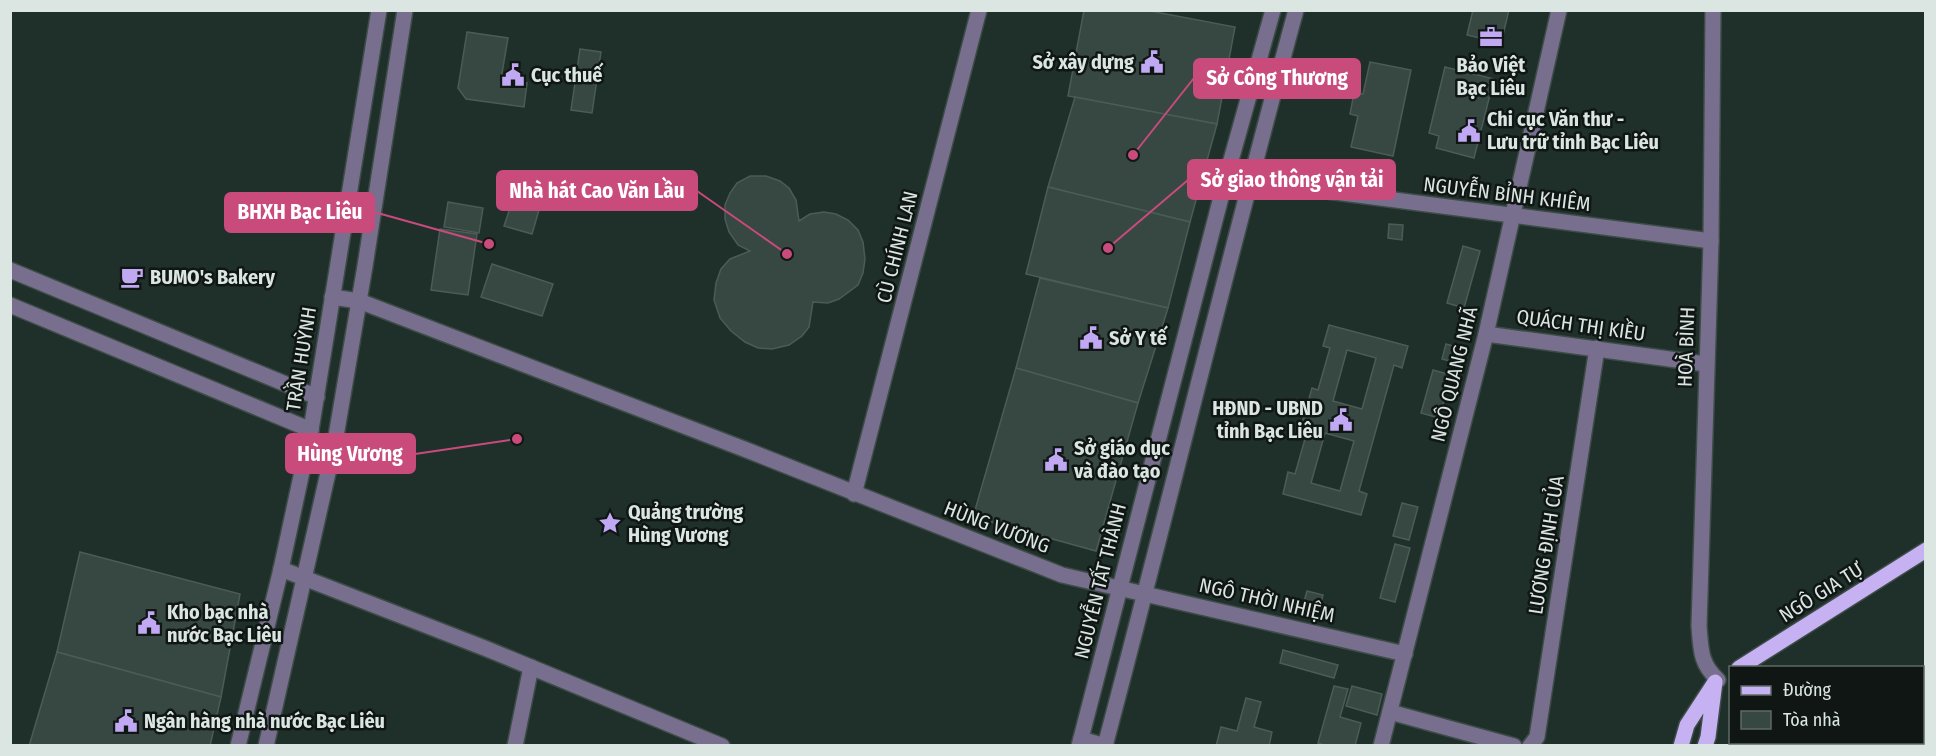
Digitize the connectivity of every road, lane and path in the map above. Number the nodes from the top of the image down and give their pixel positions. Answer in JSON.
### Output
{"nodes":[{"id":1,"x":379,"y":10,"type":"edge"},
{"id":2,"x":405,"y":10,"type":"edge"},
{"id":3,"x":979,"y":10,"type":"edge"},
{"id":4,"x":1273,"y":10,"type":"edge"},
{"id":5,"x":1559,"y":10,"type":"edge"},
{"id":6,"x":1713,"y":10,"type":"edge"},
{"id":7,"x":1292,"y":11,"type":"edge"},
{"id":8,"x":1226,"y":178,"type":"junction"},
{"id":9,"x":1249,"y":181,"type":"junction"},
{"id":10,"x":1512,"y":215,"type":"junction"},
{"id":11,"x":1711,"y":241,"type":"junction"},
{"id":12,"x":10,"y":270,"type":"edge"},
{"id":13,"x":333,"y":297,"type":"junction"},
{"id":14,"x":358,"y":301,"type":"junction"},
{"id":15,"x":10,"y":305,"type":"edge"},
{"id":16,"x":1486,"y":334,"type":"junction"},
{"id":17,"x":1597,"y":348,"type":"junction"},
{"id":18,"x":1706,"y":364,"type":"junction"},
{"id":19,"x":1171,"y":391,"type":"junction"},
{"id":20,"x":1195,"y":396,"type":"junction"},
{"id":21,"x":317,"y":397,"type":"junction"},
{"id":22,"x":311,"y":430,"type":"junction"},
{"id":23,"x":855,"y":494,"type":"junction"},
{"id":24,"x":1926,"y":550,"type":"edge"},
{"id":25,"x":281,"y":569,"type":"junction"},
{"id":26,"x":304,"y":577,"type":"junction"},
{"id":27,"x":1119,"y":588,"type":"junction"},
{"id":28,"x":1145,"y":594,"type":"junction"},
{"id":29,"x":1405,"y":654,"type":"junction"},
{"id":30,"x":1742,"y":666,"type":"edge"},
{"id":31,"x":531,"y":667,"type":"junction"},
{"id":32,"x":1721,"y":678,"type":"edge"},
{"id":33,"x":1390,"y":712,"type":"junction"},
{"id":34,"x":239,"y":740,"type":"edge"},
{"id":35,"x":1080,"y":742,"type":"edge"},
{"id":36,"x":270,"y":744,"type":"edge"},
{"id":37,"x":515,"y":746,"type":"edge"},
{"id":38,"x":722,"y":746,"type":"edge"},
{"id":39,"x":1105,"y":746,"type":"edge"},
{"id":40,"x":1381,"y":746,"type":"edge"},
{"id":41,"x":1514,"y":746,"type":"edge"},
{"id":42,"x":1530,"y":746,"type":"edge"},
{"id":43,"x":1681,"y":746,"type":"edge"},
{"id":44,"x":1705,"y":746,"type":"edge"}],
"edges":[{"from":1,"to":13,"type":"street","name":"TRẦN HUỲNH"},
{"from":2,"to":14,"type":"street"},
{"from":3,"to":23,"type":"street","name":"CÙ CHÍNH LAN"},
{"from":4,"to":8,"type":"street","name":"NGUYỄN TẤT THÀNH"},
{"from":5,"to":10,"type":"street","name":"NGÔ QUANG NHÃ"},
{"from":6,"to":11,"type":"street","name":"HOÀ BÌNH"},
{"from":7,"to":9,"type":"street"},
{"from":8,"to":9,"type":"street","name":"NGUYỄN BỈNH KHIÊM"},
{"from":8,"to":19,"type":"street","name":"NGUYỄN TẤT THÀNH"},
{"from":9,"to":10,"type":"street","name":"NGUYỄN BỈNH KHIÊM"},
{"from":9,"to":20,"type":"street"},
{"from":10,"to":11,"type":"street","name":"NGUYỄN BỈNH KHIÊM"},
{"from":10,"to":16,"type":"street","name":"NGÔ QUANG NHÃ"},
{"from":11,"to":18,"type":"street","name":"HOÀ BÌNH"},
{"from":12,"to":21,"type":"street"},
{"from":13,"to":14,"type":"street","name":"HÙNG VƯƠNG"},
{"from":13,"to":21,"type":"street","name":"TRẦN HUỲNH"},
{"from":14,"to":23,"type":"street","name":"HÙNG VƯƠNG"},
{"from":14,"to":26,"type":"street"},
{"from":15,"to":22,"type":"street"},
{"from":16,"to":17,"type":"street","name":"QUÁCH THỊ KIỀU"},
{"from":16,"to":29,"type":"street","name":"NGÔ QUANG NHÃ"},
{"from":17,"to":18,"type":"street","name":"QUÁCH THỊ KIỀU"},
{"from":17,"to":42,"type":"street","name":"LƯƠNG ĐỊNH CỦA"},
{"from":18,"to":32,"type":"street","name":"HOÀ BÌNH"},
{"from":19,"to":20,"type":"street"},
{"from":19,"to":27,"type":"street","name":"NGUYỄN TẤT THÀNH"},
{"from":20,"to":28,"type":"street"},
{"from":21,"to":22,"type":"street","name":"TRẦN HUỲNH"},
{"from":22,"to":25,"type":"street","name":"TRẦN HUỲNH"},
{"from":23,"to":27,"type":"street","name":"HÙNG VƯƠNG"},
{"from":24,"to":30,"type":"main road","name":"NGÔ GIA TỰ"},
{"from":25,"to":26,"type":"street"},
{"from":25,"to":34,"type":"street","name":"TRẦN HUỲNH"},
{"from":26,"to":31,"type":"street"},
{"from":26,"to":36,"type":"street"},
{"from":27,"to":28,"type":"street","name":"NGÔ THỜI NHIỆM"},
{"from":27,"to":35,"type":"street","name":"NGUYỄN TẤT THÀNH"},
{"from":28,"to":29,"type":"street","name":"NGÔ THỜI NHIỆM"},
{"from":28,"to":39,"type":"street"},
{"from":29,"to":33,"type":"street","name":"NGÔ QUANG NHÃ"},
{"from":31,"to":37,"type":"street"},
{"from":31,"to":38,"type":"street"},
{"from":32,"to":43,"type":"main road"},
{"from":32,"to":44,"type":"main road"},
{"from":33,"to":40,"type":"street","name":"NGÔ QUANG NHÃ"},
{"from":33,"to":41,"type":"street"},
{"from":34,"to":36,"type":"street"},
{"from":35,"to":39,"type":"street"}]}
